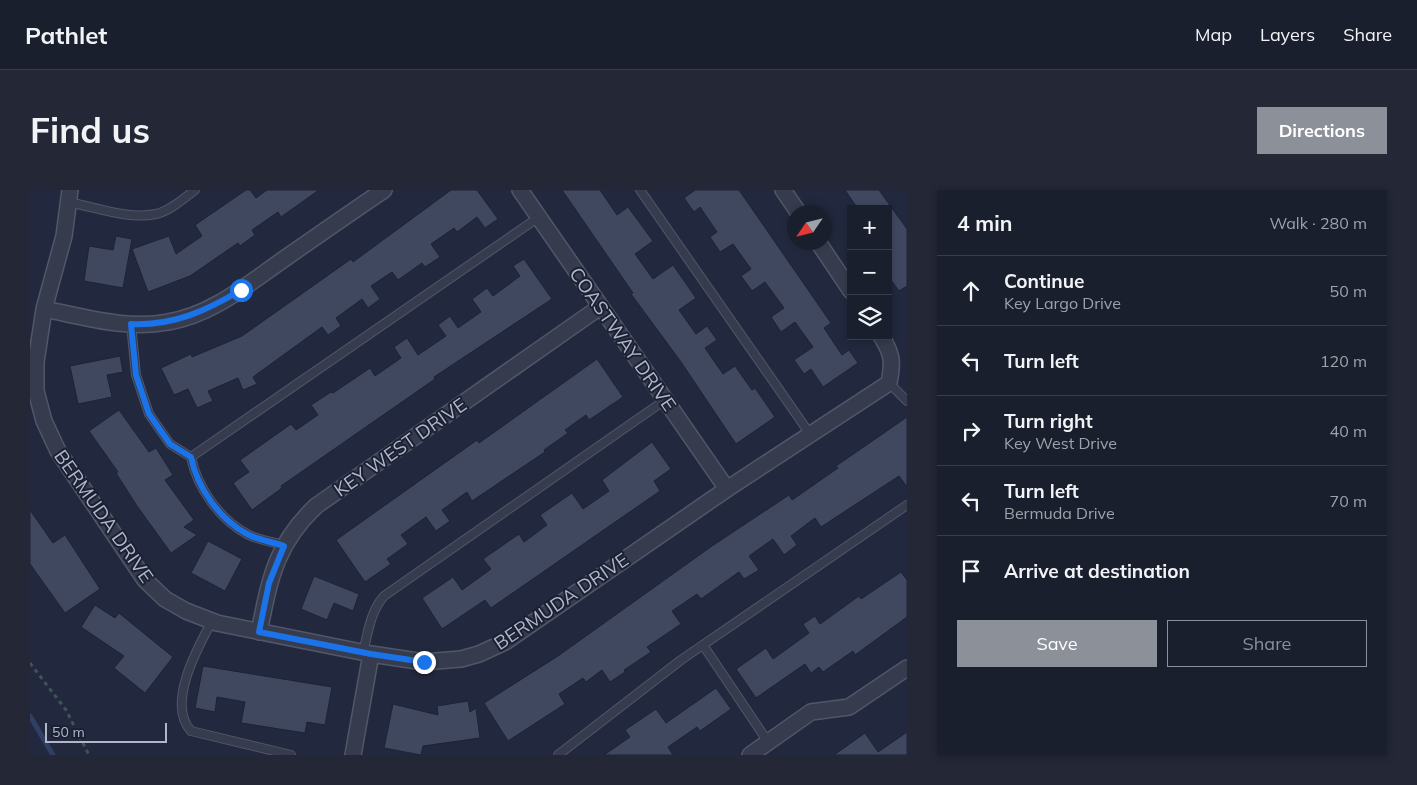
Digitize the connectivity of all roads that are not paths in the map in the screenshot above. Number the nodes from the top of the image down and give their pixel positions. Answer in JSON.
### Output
{"nodes":[{"id":1,"x":195,"y":190,"type":"edge"},
{"id":2,"x":383,"y":190,"type":"edge"},
{"id":3,"x":520,"y":190,"type":"edge"},
{"id":4,"x":640,"y":190,"type":"edge"},
{"id":5,"x":783,"y":190,"type":"edge"},
{"id":6,"x":69,"y":196,"type":"edge"},
{"id":7,"x":793,"y":205,"type":"edge"},
{"id":8,"x":539,"y":217,"type":"junction"},
{"id":9,"x":823,"y":250,"type":"edge"},
{"id":10,"x":847,"y":285,"type":"edge"},
{"id":11,"x":600,"y":307,"type":"junction"},
{"id":12,"x":44,"y":309,"type":"junction"},
{"id":13,"x":131,"y":324,"type":"junction"},
{"id":14,"x":884,"y":340,"type":"edge"},
{"id":15,"x":889,"y":383,"type":"junction"},
{"id":16,"x":665,"y":400,"type":"junction"},
{"id":17,"x":907,"y":401,"type":"edge"},
{"id":18,"x":810,"y":434,"type":"junction"},
{"id":19,"x":191,"y":457,"type":"junction"},
{"id":20,"x":727,"y":488,"type":"junction"},
{"id":21,"x":907,"y":505,"type":"edge"},
{"id":22,"x":284,"y":546,"type":"junction"},
{"id":23,"x":212,"y":621,"type":"junction"},
{"id":24,"x":259,"y":632,"type":"junction"},
{"id":25,"x":703,"y":645,"type":"junction"},
{"id":26,"x":367,"y":653,"type":"junction"},
{"id":27,"x":907,"y":668,"type":"edge"},
{"id":28,"x":768,"y":742,"type":"junction"},
{"id":29,"x":290,"y":755,"type":"edge"},
{"id":30,"x":353,"y":755,"type":"edge"},
{"id":31,"x":558,"y":755,"type":"edge"},
{"id":32,"x":750,"y":755,"type":"edge"}],
"edges":[{"from":1,"to":6,"type":"lane"},
{"from":2,"to":13,"type":"street"},
{"from":3,"to":8,"type":"street","name":"COASTWAY DRIVE"},
{"from":4,"to":18,"type":"lane"},
{"from":5,"to":7,"type":"street"},
{"from":6,"to":12,"type":"street","name":"BERMUDA DRIVE"},
{"from":8,"to":11,"type":"street","name":"COASTWAY DRIVE"},
{"from":8,"to":19,"type":"lane"},
{"from":9,"to":10,"type":"street"},
{"from":11,"to":16,"type":"street","name":"COASTWAY DRIVE"},
{"from":11,"to":22,"type":"street","name":"KEY WEST DRIVE"},
{"from":12,"to":13,"type":"street"},
{"from":12,"to":23,"type":"street","name":"BERMUDA DRIVE"},
{"from":13,"to":19,"type":"lane"},
{"from":14,"to":15,"type":"street"},
{"from":15,"to":17,"type":"lane"},
{"from":15,"to":18,"type":"street","name":"BERMUDA DRIVE"},
{"from":16,"to":20,"type":"street","name":"COASTWAY DRIVE"},
{"from":16,"to":26,"type":"lane"},
{"from":18,"to":20,"type":"street","name":"BERMUDA DRIVE"},
{"from":19,"to":22,"type":"lane"},
{"from":20,"to":26,"type":"street","name":"BERMUDA DRIVE"},
{"from":21,"to":25,"type":"lane"},
{"from":22,"to":24,"type":"street","name":"KEY WEST DRIVE"},
{"from":23,"to":24,"type":"street","name":"BERMUDA DRIVE"},
{"from":23,"to":29,"type":"lane"},
{"from":24,"to":26,"type":"street","name":"BERMUDA DRIVE"},
{"from":25,"to":28,"type":"lane"},
{"from":25,"to":31,"type":"lane"},
{"from":26,"to":30,"type":"street"},
{"from":27,"to":28,"type":"street"},
{"from":28,"to":32,"type":"street"}]}
